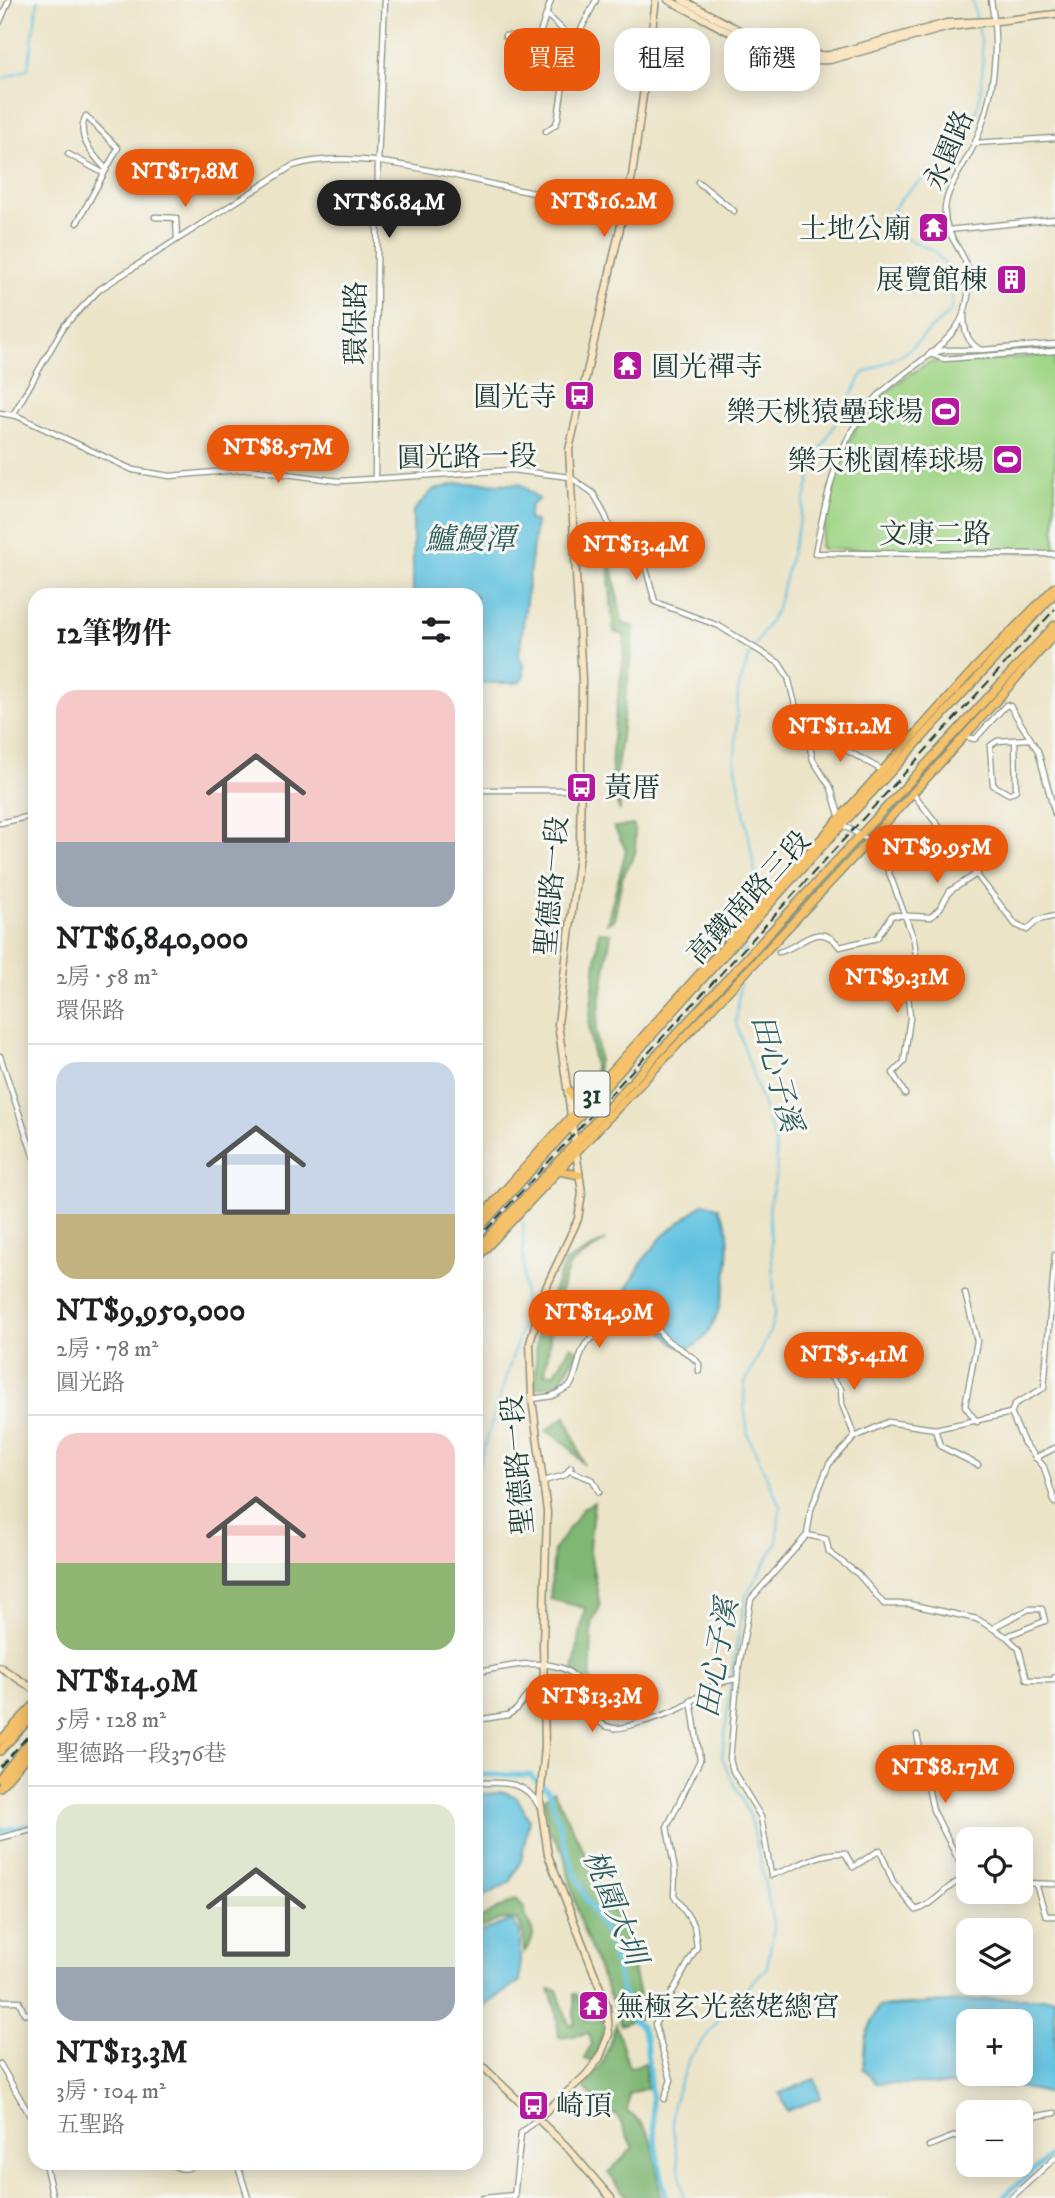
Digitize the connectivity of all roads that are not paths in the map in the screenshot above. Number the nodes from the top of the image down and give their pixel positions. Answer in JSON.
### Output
{"nodes":[{"id":1,"x":9,"y":0,"type":"edge"},
{"id":2,"x":385,"y":0,"type":"edge"},
{"id":3,"x":551,"y":0,"type":"edge"},
{"id":4,"x":596,"y":0,"type":"edge"},
{"id":5,"x":656,"y":0,"type":"edge"},
{"id":6,"x":668,"y":0,"type":"edge"},
{"id":7,"x":682,"y":0,"type":"edge"},
{"id":8,"x":991,"y":0,"type":"edge"},
{"id":9,"x":1055,"y":14,"type":"edge"},
{"id":10,"x":547,"y":15,"type":"junction"},
{"id":11,"x":995,"y":21,"type":"junction"},
{"id":12,"x":0,"y":22,"type":"edge"},
{"id":13,"x":542,"y":28,"type":"edge"},
{"id":14,"x":561,"y":28,"type":"edge"},
{"id":15,"x":582,"y":28,"type":"edge"},
{"id":16,"x":864,"y":48,"type":"junction"},
{"id":17,"x":562,"y":91,"type":"edge"},
{"id":18,"x":546,"y":131,"type":"dead end"},
{"id":19,"x":1055,"y":138,"type":"edge"},
{"id":20,"x":975,"y":144,"type":"junction"},
{"id":21,"x":68,"y":154,"type":"dead end"},
{"id":22,"x":378,"y":161,"type":"junction"},
{"id":23,"x":105,"y":171,"type":"junction"},
{"id":24,"x":698,"y":182,"type":"dead end"},
{"id":25,"x":625,"y":208,"type":"junction"},
{"id":26,"x":734,"y":211,"type":"dead end"},
{"id":27,"x":155,"y":217,"type":"dead end"},
{"id":28,"x":1055,"y":219,"type":"edge"},
{"id":29,"x":77,"y":223,"type":"dead end"},
{"id":30,"x":948,"y":230,"type":"junction"},
{"id":31,"x":177,"y":239,"type":"junction"},
{"id":32,"x":964,"y":311,"type":"junction"},
{"id":33,"x":1055,"y":344,"type":"edge"},
{"id":34,"x":982,"y":351,"type":"junction"},
{"id":35,"x":1055,"y":351,"type":"edge"},
{"id":36,"x":930,"y":354,"type":"junction"},
{"id":37,"x":987,"y":357,"type":"junction"},
{"id":38,"x":0,"y":413,"type":"edge"},
{"id":39,"x":13,"y":415,"type":"junction"},
{"id":40,"x":570,"y":477,"type":"junction"},
{"id":41,"x":375,"y":479,"type":"junction"},
{"id":42,"x":815,"y":553,"type":"joint"},
{"id":43,"x":1055,"y":554,"type":"edge"},
{"id":44,"x":1055,"y":587,"type":"edge"},
{"id":45,"x":1055,"y":593,"type":"edge"},
{"id":46,"x":1055,"y":625,"type":"edge"},
{"id":47,"x":1055,"y":634,"type":"edge"},
{"id":48,"x":939,"y":718,"type":"junction"},
{"id":49,"x":806,"y":731,"type":"junction"},
{"id":50,"x":962,"y":735,"type":"junction"},
{"id":51,"x":914,"y":737,"type":"junction"},
{"id":52,"x":1030,"y":739,"type":"junction"},
{"id":53,"x":1015,"y":740,"type":"junction"},
{"id":54,"x":942,"y":749,"type":"junction"},
{"id":55,"x":883,"y":770,"type":"junction"},
{"id":56,"x":483,"y":790,"type":"edge"},
{"id":57,"x":580,"y":790,"type":"junction"},
{"id":58,"x":911,"y":791,"type":"junction"},
{"id":59,"x":1055,"y":814,"type":"edge"},
{"id":60,"x":28,"y":817,"type":"edge"},
{"id":61,"x":841,"y":822,"type":"junction"},
{"id":62,"x":0,"y":823,"type":"edge"},
{"id":63,"x":864,"y":838,"type":"junction"},
{"id":64,"x":978,"y":873,"type":"junction"},
{"id":65,"x":1055,"y":916,"type":"edge"},
{"id":66,"x":905,"y":917,"type":"junction"},
{"id":67,"x":779,"y":952,"type":"dead end"},
{"id":68,"x":708,"y":968,"type":"junction"},
{"id":69,"x":710,"y":1006,"type":"junction"},
{"id":70,"x":0,"y":1056,"type":"edge"},
{"id":71,"x":569,"y":1091,"type":"junction"},
{"id":72,"x":905,"y":1094,"type":"dead end"},
{"id":73,"x":590,"y":1097,"type":"junction"},
{"id":74,"x":581,"y":1115,"type":"junction"},
{"id":75,"x":572,"y":1120,"type":"junction"},
{"id":76,"x":593,"y":1124,"type":"junction"},
{"id":77,"x":28,"y":1140,"type":"edge"},
{"id":78,"x":576,"y":1146,"type":"junction"},
{"id":79,"x":550,"y":1149,"type":"junction"},
{"id":80,"x":564,"y":1155,"type":"junction"},
{"id":81,"x":558,"y":1171,"type":"junction"},
{"id":82,"x":579,"y":1175,"type":"junction"},
{"id":83,"x":483,"y":1215,"type":"edge"},
{"id":84,"x":483,"y":1224,"type":"edge"},
{"id":85,"x":483,"y":1242,"type":"edge"},
{"id":86,"x":483,"y":1251,"type":"edge"},
{"id":87,"x":1055,"y":1255,"type":"edge"},
{"id":88,"x":965,"y":1293,"type":"dead end"},
{"id":89,"x":823,"y":1356,"type":"dead end"},
{"id":90,"x":699,"y":1371,"type":"dead end"},
{"id":91,"x":532,"y":1399,"type":"junction"},
{"id":92,"x":1011,"y":1413,"type":"junction"},
{"id":93,"x":978,"y":1422,"type":"junction"},
{"id":94,"x":935,"y":1429,"type":"junction"},
{"id":95,"x":855,"y":1437,"type":"junction"},
{"id":96,"x":1055,"y":1448,"type":"edge"},
{"id":97,"x":1035,"y":1458,"type":"junction"},
{"id":98,"x":978,"y":1465,"type":"dead end"},
{"id":99,"x":544,"y":1480,"type":"junction"},
{"id":100,"x":599,"y":1492,"type":"dead end"},
{"id":101,"x":1055,"y":1503,"type":"edge"},
{"id":102,"x":807,"y":1535,"type":"junction"},
{"id":103,"x":996,"y":1626,"type":"dead end"},
{"id":104,"x":1010,"y":1635,"type":"dead end"},
{"id":105,"x":544,"y":1664,"type":"junction"},
{"id":106,"x":0,"y":1667,"type":"edge"},
{"id":107,"x":483,"y":1671,"type":"edge"},
{"id":108,"x":1055,"y":1677,"type":"edge"},
{"id":109,"x":737,"y":1679,"type":"junction"},
{"id":110,"x":28,"y":1685,"type":"edge"},
{"id":111,"x":544,"y":1696,"type":"junction"},
{"id":112,"x":691,"y":1700,"type":"junction"},
{"id":113,"x":28,"y":1711,"type":"edge"},
{"id":114,"x":483,"y":1719,"type":"edge"},
{"id":115,"x":28,"y":1721,"type":"edge"},
{"id":116,"x":918,"y":1735,"type":"dead end"},
{"id":117,"x":0,"y":1741,"type":"edge"},
{"id":118,"x":28,"y":1744,"type":"edge"},
{"id":119,"x":0,"y":1751,"type":"edge"},
{"id":120,"x":28,"y":1754,"type":"edge"},
{"id":121,"x":0,"y":1778,"type":"edge"},
{"id":122,"x":483,"y":1783,"type":"edge"},
{"id":123,"x":0,"y":1787,"type":"edge"},
{"id":124,"x":541,"y":1809,"type":"junction"},
{"id":125,"x":28,"y":1831,"type":"edge"},
{"id":126,"x":0,"y":1838,"type":"edge"},
{"id":127,"x":956,"y":1855,"type":"edge"},
{"id":128,"x":956,"y":1881,"type":"edge"},
{"id":129,"x":1033,"y":1884,"type":"edge"},
{"id":130,"x":1036,"y":1884,"type":"junction"},
{"id":131,"x":1055,"y":1884,"type":"edge"},
{"id":132,"x":1055,"y":1916,"type":"edge"},
{"id":133,"x":0,"y":2001,"type":"edge"},
{"id":134,"x":28,"y":2014,"type":"edge"},
{"id":135,"x":0,"y":2064,"type":"edge"},
{"id":136,"x":483,"y":2067,"type":"edge"},
{"id":137,"x":664,"y":2099,"type":"dead end"},
{"id":138,"x":28,"y":2112,"type":"edge"},
{"id":139,"x":1055,"y":2113,"type":"edge"},
{"id":140,"x":1033,"y":2117,"type":"edge"},
{"id":141,"x":536,"y":2120,"type":"junction"},
{"id":142,"x":956,"y":2136,"type":"edge"},
{"id":143,"x":929,"y":2146,"type":"dead end"},
{"id":144,"x":1055,"y":2158,"type":"edge"},
{"id":145,"x":47,"y":2170,"type":"edge"},
{"id":146,"x":239,"y":2170,"type":"edge"},
{"id":147,"x":514,"y":2196,"type":"edge"},
{"id":148,"x":53,"y":2198,"type":"edge"},
{"id":149,"x":248,"y":2198,"type":"edge"},
{"id":150,"x":483,"y":2198,"type":"edge"},
{"id":151,"x":611,"y":2198,"type":"edge"},
{"id":152,"x":1011,"y":2198,"type":"edge"}],
"edges":[{"from":1,"to":12,"type":"street"},
{"from":2,"to":22,"type":"street","name":"環保路"},
{"from":3,"to":10,"type":"street"},
{"from":4,"to":15,"type":"street"},
{"from":5,"to":25,"type":"street","name":"聖德路一段"},
{"from":6,"to":16,"type":"street"},
{"from":7,"to":16,"type":"street"},
{"from":8,"to":11,"type":"street","name":"永園路"},
{"from":9,"to":11,"type":"street"},
{"from":10,"to":13,"type":"street"},
{"from":10,"to":14,"type":"street"},
{"from":11,"to":16,"type":"street"},
{"from":11,"to":20,"type":"street","name":"永園路"},
{"from":17,"to":18,"type":"street"},
{"from":19,"to":20,"type":"street"},
{"from":20,"to":30,"type":"street","name":"永園路"},
{"from":21,"to":23,"type":"street"},
{"from":22,"to":25,"type":"street"},
{"from":22,"to":31,"type":"street"},
{"from":22,"to":41,"type":"street","name":"環保路"},
{"from":23,"to":23,"type":"street"},
{"from":23,"to":29,"type":"street"},
{"from":24,"to":26,"type":"street"},
{"from":25,"to":40,"type":"street","name":"聖德路一段"},
{"from":27,"to":31,"type":"street"},
{"from":28,"to":30,"type":"street"},
{"from":30,"to":32,"type":"street","name":"永園路"},
{"from":31,"to":39,"type":"street"},
{"from":32,"to":34,"type":"street"},
{"from":32,"to":36,"type":"street","name":"永園路"},
{"from":33,"to":34,"type":"street"},
{"from":34,"to":36,"type":"street"},
{"from":34,"to":37,"type":"street"},
{"from":35,"to":37,"type":"street"},
{"from":36,"to":37,"type":"street"},
{"from":36,"to":42,"type":"street","name":"永園路"},
{"from":38,"to":39,"type":"street","name":"圓光路一段"},
{"from":39,"to":41,"type":"street","name":"圓光路一段"},
{"from":40,"to":41,"type":"street","name":"圓光路一段"},
{"from":40,"to":49,"type":"street"},
{"from":40,"to":57,"type":"street","name":"聖德路一段"},
{"from":42,"to":43,"type":"street","name":"文康二路"},
{"from":44,"to":51,"type":"main road","name":"高鐵南路三段","number":"31"},
{"from":45,"to":48,"type":"main road","name":"高鐵南路三段","number":"31"},
{"from":46,"to":54,"type":"main road","name":"高鐵南路三段","number":"31"},
{"from":47,"to":50,"type":"main road","name":"高鐵南路三段","number":"31"},
{"from":48,"to":51,"type":"main road"},
{"from":48,"to":61,"type":"main road","name":"高鐵南路三段","number":"31"},
{"from":49,"to":55,"type":"street"},
{"from":49,"to":61,"type":"street"},
{"from":50,"to":52,"type":"street"},
{"from":50,"to":54,"type":"main road"},
{"from":50,"to":58,"type":"main road","name":"高鐵南路三段","number":"31"},
{"from":51,"to":55,"type":"main road","name":"高鐵南路三段","number":"31"},
{"from":52,"to":53,"type":"street"},
{"from":52,"to":59,"type":"street"},
{"from":53,"to":53,"type":"street"},
{"from":54,"to":63,"type":"main road","name":"高鐵南路三段","number":"31"},
{"from":55,"to":61,"type":"main road","name":"高鐵南路三段","number":"31"},
{"from":56,"to":57,"type":"street"},
{"from":57,"to":71,"type":"street","name":"聖德路一段"},
{"from":58,"to":63,"type":"main road","name":"高鐵南路三段","number":"31"},
{"from":58,"to":64,"type":"street"},
{"from":60,"to":62,"type":"street"},
{"from":61,"to":63,"type":"street"},
{"from":61,"to":68,"type":"main road","name":"高鐵南路三段","number":"31"},
{"from":63,"to":66,"type":"street"},
{"from":63,"to":69,"type":"main road","name":"高鐵南路三段","number":"31"},
{"from":64,"to":65,"type":"street"},
{"from":64,"to":66,"type":"street"},
{"from":66,"to":67,"type":"street"},
{"from":66,"to":72,"type":"street"},
{"from":68,"to":73,"type":"main road","name":"高鐵南路三段","number":"31"},
{"from":68,"to":74,"type":"main road","name":"高鐵南路三段","number":"31"},
{"from":69,"to":76,"type":"main road","name":"高鐵南路三段","number":"31"},
{"from":69,"to":78,"type":"main road","name":"高鐵南路三段","number":"31"},
{"from":70,"to":77,"type":"street"},
{"from":71,"to":73,"type":"main road"},
{"from":71,"to":75,"type":"street","name":"聖德路一段"},
{"from":73,"to":75,"type":"main road","name":"高鐵南路三段","number":"31"},
{"from":74,"to":75,"type":"main road","name":"高鐵南路三段","number":"31"},
{"from":74,"to":76,"type":"main road"},
{"from":75,"to":78,"type":"street","name":"聖德路一段"},
{"from":75,"to":79,"type":"main road","name":"高鐵南路三段","number":"31"},
{"from":75,"to":83,"type":"main road","name":"高鐵南路三段","number":"31"},
{"from":76,"to":78,"type":"main road","name":"高鐵南路三段","number":"31"},
{"from":78,"to":80,"type":"main road","name":"高鐵南路三段","number":"31"},
{"from":78,"to":81,"type":"main road","name":"高鐵南路三段","number":"31"},
{"from":78,"to":82,"type":"street","name":"聖德路一段"},
{"from":79,"to":80,"type":"main road"},
{"from":79,"to":84,"type":"main road","name":"高鐵南路三段","number":"31"},
{"from":80,"to":85,"type":"main road","name":"高鐵南路三段","number":"31"},
{"from":81,"to":82,"type":"main road"},
{"from":81,"to":86,"type":"main road","name":"高鐵南路三段","number":"31"},
{"from":82,"to":91,"type":"street","name":"聖德路一段"},
{"from":87,"to":92,"type":"street"},
{"from":88,"to":93,"type":"street"},
{"from":89,"to":95,"type":"street"},
{"from":90,"to":91,"type":"street"},
{"from":91,"to":99,"type":"street","name":"聖德路一段"},
{"from":92,"to":93,"type":"street"},
{"from":92,"to":97,"type":"street"},
{"from":93,"to":94,"type":"street"},
{"from":94,"to":95,"type":"street"},
{"from":94,"to":98,"type":"street"},
{"from":95,"to":102,"type":"street"},
{"from":96,"to":97,"type":"street"},
{"from":97,"to":101,"type":"street"},
{"from":99,"to":100,"type":"street"},
{"from":99,"to":105,"type":"street","name":"聖德路一段"},
{"from":102,"to":108,"type":"street"},
{"from":102,"to":109,"type":"street"},
{"from":103,"to":104,"type":"street"},
{"from":105,"to":107,"type":"street"},
{"from":105,"to":111,"type":"street","name":"聖德路一段"},
{"from":105,"to":112,"type":"street"},
{"from":106,"to":110,"type":"street"},
{"from":109,"to":112,"type":"street"},
{"from":109,"to":128,"type":"street"},
{"from":111,"to":114,"type":"street"},
{"from":111,"to":124,"type":"street","name":"聖德路一段"},
{"from":112,"to":137,"type":"street"},
{"from":113,"to":117,"type":"main road"},
{"from":115,"to":119,"type":"main road"},
{"from":116,"to":127,"type":"street"},
{"from":118,"to":121,"type":"main road"},
{"from":120,"to":123,"type":"main road"},
{"from":122,"to":124,"type":"street"},
{"from":124,"to":141,"type":"street"},
{"from":125,"to":126,"type":"street"},
{"from":129,"to":130,"type":"street"},
{"from":130,"to":131,"type":"street"},
{"from":130,"to":132,"type":"street"},
{"from":133,"to":134,"type":"street"},
{"from":135,"to":138,"type":"street"},
{"from":136,"to":141,"type":"street"},
{"from":139,"to":140,"type":"street"},
{"from":141,"to":147,"type":"street"},
{"from":141,"to":151,"type":"street"},
{"from":142,"to":143,"type":"street"},
{"from":144,"to":152,"type":"street"},
{"from":145,"to":148,"type":"street"},
{"from":146,"to":149,"type":"street"},
{"from":147,"to":150,"type":"street"}]}
